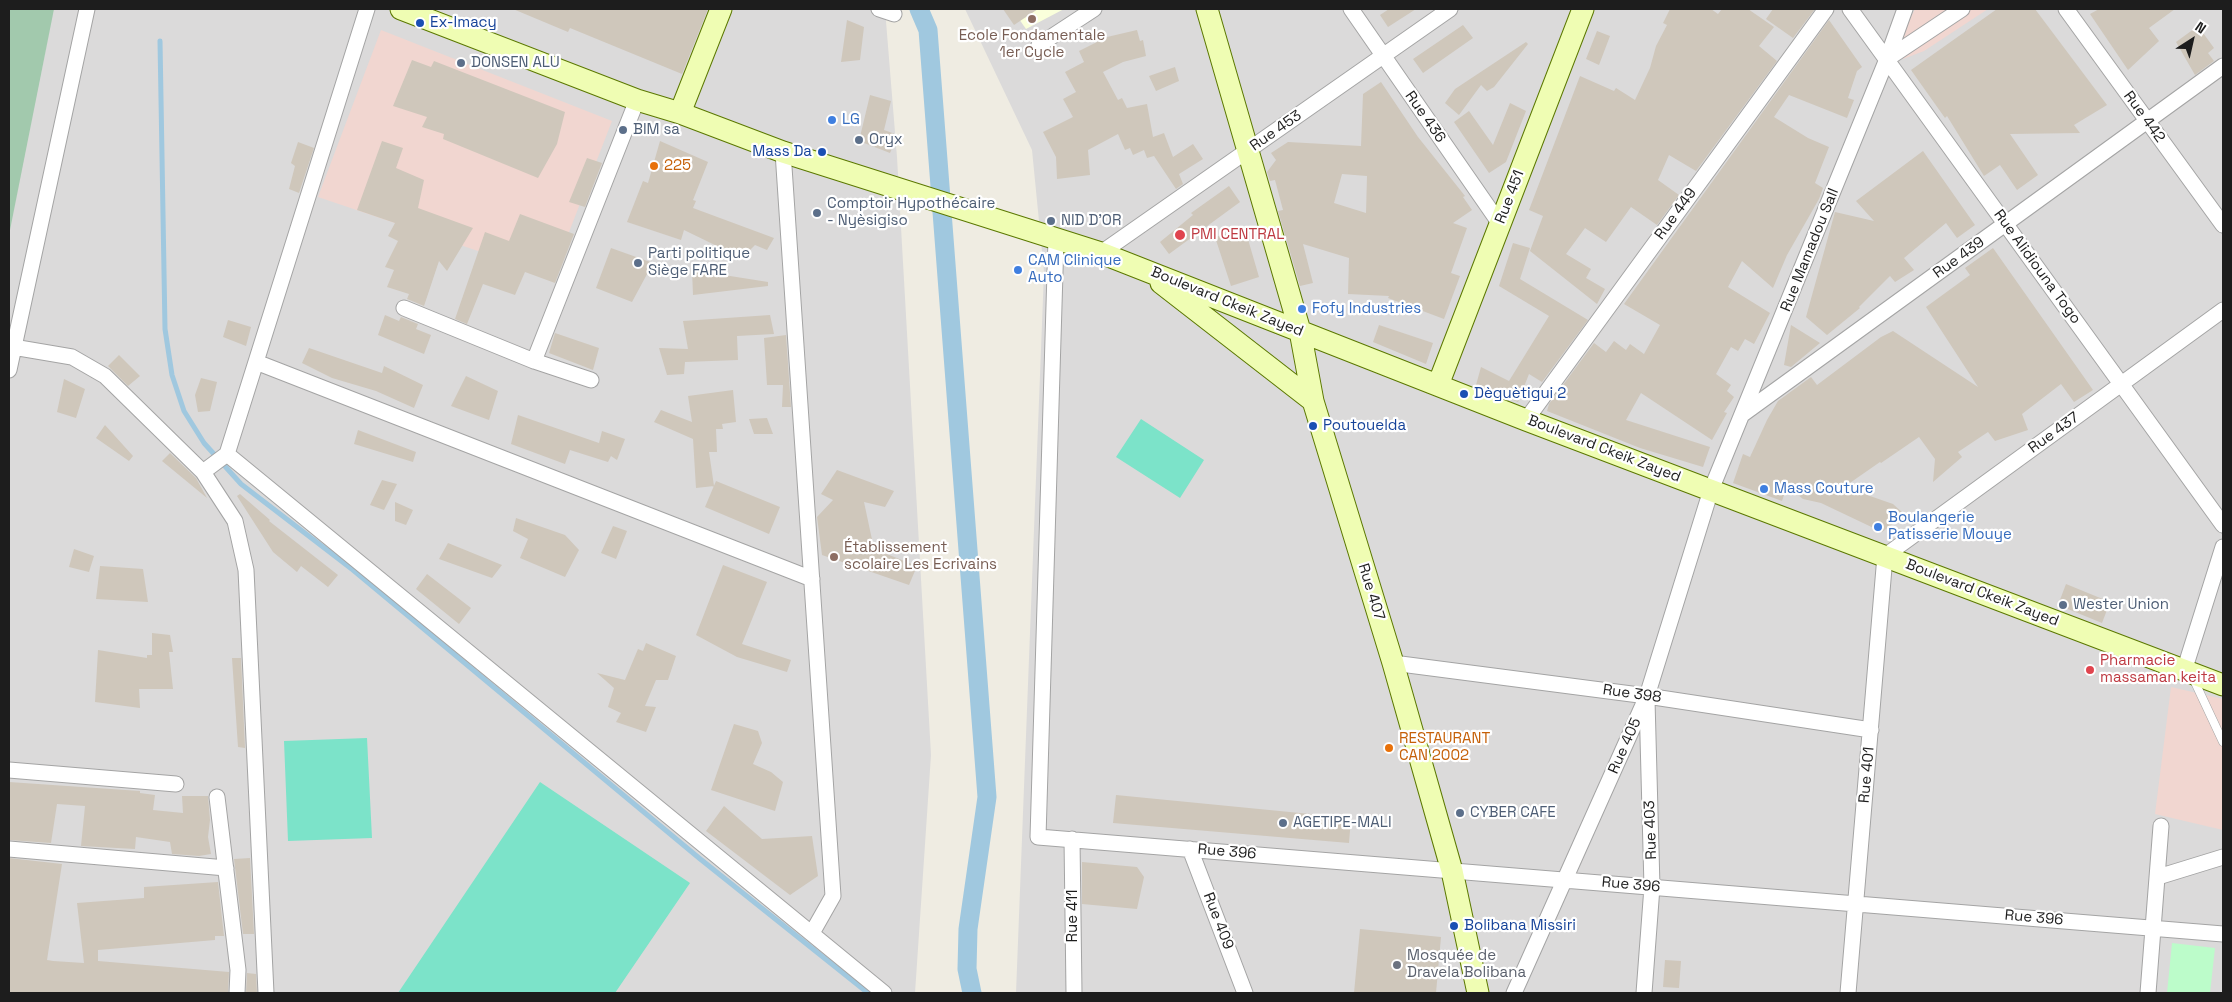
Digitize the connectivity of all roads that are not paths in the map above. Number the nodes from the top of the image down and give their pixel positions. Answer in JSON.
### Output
{"nodes":[{"id":1,"x":87,"y":9,"type":"edge"},
{"id":2,"x":367,"y":9,"type":"edge"},
{"id":3,"x":401,"y":9,"type":"edge"},
{"id":4,"x":721,"y":9,"type":"edge"},
{"id":5,"x":879,"y":9,"type":"edge"},
{"id":6,"x":1094,"y":9,"type":"edge"},
{"id":7,"x":1207,"y":9,"type":"edge"},
{"id":8,"x":1351,"y":9,"type":"edge"},
{"id":9,"x":1450,"y":9,"type":"edge"},
{"id":10,"x":1583,"y":9,"type":"edge"},
{"id":11,"x":1826,"y":9,"type":"edge"},
{"id":12,"x":1850,"y":9,"type":"edge"},
{"id":13,"x":1905,"y":9,"type":"edge"},
{"id":14,"x":1962,"y":9,"type":"edge"},
{"id":15,"x":2066,"y":9,"type":"edge"},
{"id":16,"x":894,"y":14,"type":"dead end"},
{"id":17,"x":1039,"y":45,"type":"dead end"},
{"id":18,"x":1383,"y":56,"type":"junction"},
{"id":19,"x":1887,"y":59,"type":"junction"},
{"id":20,"x":2223,"y":66,"type":"edge"},
{"id":21,"x":637,"y":100,"type":"junction"},
{"id":22,"x":680,"y":113,"type":"junction"},
{"id":23,"x":2147,"y":121,"type":"junction"},
{"id":24,"x":1249,"y":150,"type":"junction"},
{"id":25,"x":783,"y":152,"type":"junction"},
{"id":26,"x":1500,"y":224,"type":"junction"},
{"id":27,"x":2006,"y":224,"type":"junction"},
{"id":28,"x":2223,"y":225,"type":"edge"},
{"id":29,"x":1056,"y":239,"type":"junction"},
{"id":30,"x":1101,"y":253,"type":"junction"},
{"id":31,"x":1142,"y":268,"type":"junction"},
{"id":32,"x":404,"y":308,"type":"dead end"},
{"id":33,"x":2223,"y":310,"type":"edge"},
{"id":34,"x":1300,"y":331,"type":"junction"},
{"id":35,"x":14,"y":347,"type":"junction"},
{"id":36,"x":534,"y":361,"type":"junction"},
{"id":37,"x":256,"y":362,"type":"junction"},
{"id":38,"x":9,"y":370,"type":"edge"},
{"id":39,"x":591,"y":380,"type":"dead end"},
{"id":40,"x":2122,"y":384,"type":"junction"},
{"id":41,"x":1438,"y":385,"type":"junction"},
{"id":42,"x":1313,"y":401,"type":"junction"},
{"id":43,"x":1743,"y":414,"type":"junction"},
{"id":44,"x":1526,"y":420,"type":"junction"},
{"id":45,"x":227,"y":454,"type":"junction"},
{"id":46,"x":203,"y":472,"type":"junction"},
{"id":47,"x":1711,"y":490,"type":"junction"},
{"id":48,"x":2223,"y":525,"type":"edge"},
{"id":49,"x":2223,"y":547,"type":"edge"},
{"id":50,"x":1885,"y":556,"type":"junction"},
{"id":51,"x":812,"y":579,"type":"junction"},
{"id":52,"x":1393,"y":663,"type":"junction"},
{"id":53,"x":2188,"y":672,"type":"junction"},
{"id":54,"x":2223,"y":685,"type":"edge"},
{"id":55,"x":1647,"y":696,"type":"junction"},
{"id":56,"x":1871,"y":730,"type":"junction"},
{"id":57,"x":2223,"y":742,"type":"edge"},
{"id":58,"x":9,"y":770,"type":"edge"},
{"id":59,"x":176,"y":784,"type":"dead end"},
{"id":60,"x":217,"y":797,"type":"dead end"},
{"id":61,"x":2161,"y":826,"type":"dead end"},
{"id":62,"x":1072,"y":839,"type":"junction"},
{"id":63,"x":9,"y":849,"type":"edge"},
{"id":64,"x":1190,"y":849,"type":"junction"},
{"id":65,"x":2223,"y":857,"type":"edge"},
{"id":66,"x":226,"y":868,"type":"junction"},
{"id":67,"x":1452,"y":871,"type":"junction"},
{"id":68,"x":2158,"y":877,"type":"junction"},
{"id":69,"x":1564,"y":880,"type":"junction"},
{"id":70,"x":1652,"y":887,"type":"junction"},
{"id":71,"x":1856,"y":904,"type":"junction"},
{"id":72,"x":2154,"y":928,"type":"junction"},
{"id":73,"x":812,"y":933,"type":"junction"},
{"id":74,"x":2223,"y":934,"type":"edge"},
{"id":75,"x":237,"y":993,"type":"edge"},
{"id":76,"x":266,"y":993,"type":"edge"},
{"id":77,"x":884,"y":993,"type":"edge"},
{"id":78,"x":1074,"y":993,"type":"edge"},
{"id":79,"x":1245,"y":993,"type":"edge"},
{"id":80,"x":1478,"y":993,"type":"edge"},
{"id":81,"x":1514,"y":993,"type":"edge"},
{"id":82,"x":1644,"y":993,"type":"edge"},
{"id":83,"x":1848,"y":993,"type":"edge"},
{"id":84,"x":2148,"y":993,"type":"edge"}],
"edges":[{"from":1,"to":35,"type":"street"},
{"from":2,"to":37,"type":"street"},
{"from":3,"to":21,"type":"main road","name":"Boulevard Ckeik Zayed"},
{"from":4,"to":22,"type":"main road"},
{"from":5,"to":16,"type":"street"},
{"from":6,"to":17,"type":"street"},
{"from":7,"to":24,"type":"main road","name":"Rue 407"},
{"from":8,"to":18,"type":"street","name":"Rue 436"},
{"from":9,"to":18,"type":"street","name":"Rue 453"},
{"from":10,"to":26,"type":"main road","name":"Rue 451"},
{"from":11,"to":44,"type":"street","name":"Rue 449"},
{"from":12,"to":19,"type":"street","name":"Rue Alidiouna Togo"},
{"from":13,"to":19,"type":"street","name":"Rue Mamadou Sall"},
{"from":14,"to":19,"type":"street"},
{"from":15,"to":23,"type":"street","name":"Rue 442"},
{"from":18,"to":24,"type":"street","name":"Rue 453"},
{"from":18,"to":26,"type":"street","name":"Rue 436"},
{"from":19,"to":27,"type":"street","name":"Rue Alidiouna Togo"},
{"from":19,"to":43,"type":"street","name":"Rue Mamadou Sall"},
{"from":20,"to":23,"type":"street","name":"Rue 439"},
{"from":21,"to":22,"type":"main road","name":"Boulevard Ckeik Zayed"},
{"from":21,"to":36,"type":"street"},
{"from":22,"to":25,"type":"main road","name":"Boulevard Ckeik Zayed"},
{"from":23,"to":27,"type":"street","name":"Rue 439"},
{"from":23,"to":28,"type":"street","name":"Rue 442"},
{"from":24,"to":30,"type":"street","name":"Rue 453"},
{"from":24,"to":34,"type":"main road","name":"Rue 407"},
{"from":25,"to":29,"type":"main road","name":"Boulevard Ckeik Zayed"},
{"from":25,"to":51,"type":"street"},
{"from":26,"to":41,"type":"main road","name":"Rue 451"},
{"from":27,"to":40,"type":"street","name":"Rue Alidiouna Togo"},
{"from":27,"to":43,"type":"street","name":"Rue 439"},
{"from":29,"to":30,"type":"main road","name":"Boulevard Ckeik Zayed"},
{"from":29,"to":62,"type":"street","name":"Rue 396"},
{"from":30,"to":31,"type":"main road","name":"Boulevard Ckeik Zayed"},
{"from":31,"to":34,"type":"main road","name":"Boulevard Ckeik Zayed"},
{"from":31,"to":42,"type":"main road"},
{"from":32,"to":36,"type":"street"},
{"from":33,"to":40,"type":"street","name":"Rue 437"},
{"from":34,"to":41,"type":"main road","name":"Boulevard Ckeik Zayed"},
{"from":34,"to":42,"type":"main road","name":"Rue 407"},
{"from":35,"to":38,"type":"street"},
{"from":35,"to":46,"type":"street"},
{"from":36,"to":39,"type":"street"},
{"from":37,"to":45,"type":"street"},
{"from":37,"to":51,"type":"street"},
{"from":40,"to":48,"type":"street","name":"Rue Alidiouna Togo"},
{"from":40,"to":50,"type":"street","name":"Rue 437"},
{"from":41,"to":44,"type":"main road","name":"Boulevard Ckeik Zayed"},
{"from":42,"to":52,"type":"main road","name":"Rue 407"},
{"from":43,"to":47,"type":"street","name":"Rue Mamadou Sall"},
{"from":44,"to":47,"type":"main road","name":"Boulevard Ckeik Zayed"},
{"from":45,"to":46,"type":"street"},
{"from":45,"to":73,"type":"street"},
{"from":46,"to":76,"type":"street"},
{"from":47,"to":50,"type":"main road","name":"Boulevard Ckeik Zayed"},
{"from":47,"to":55,"type":"street","name":"Rue 405"},
{"from":49,"to":53,"type":"street"},
{"from":50,"to":53,"type":"main road","name":"Boulevard Ckeik Zayed"},
{"from":50,"to":56,"type":"street","name":"Rue 401"},
{"from":51,"to":73,"type":"street"},
{"from":52,"to":55,"type":"street","name":"Rue 398"},
{"from":52,"to":67,"type":"main road","name":"Rue 407"},
{"from":53,"to":54,"type":"main road","name":"Boulevard Ckeik Zayed"},
{"from":53,"to":57,"type":"lane"},
{"from":55,"to":56,"type":"street","name":"Rue 398"},
{"from":55,"to":69,"type":"street","name":"Rue 405"},
{"from":55,"to":70,"type":"street","name":"Rue 403"},
{"from":56,"to":71,"type":"street","name":"Rue 401"},
{"from":58,"to":59,"type":"street"},
{"from":60,"to":66,"type":"street"},
{"from":61,"to":68,"type":"street"},
{"from":62,"to":64,"type":"street","name":"Rue 396"},
{"from":62,"to":78,"type":"street","name":"Rue 411"},
{"from":63,"to":66,"type":"street"},
{"from":64,"to":67,"type":"street","name":"Rue 396"},
{"from":64,"to":79,"type":"street","name":"Rue 409"},
{"from":65,"to":68,"type":"street"},
{"from":66,"to":75,"type":"street"},
{"from":67,"to":69,"type":"street","name":"Rue 396"},
{"from":67,"to":80,"type":"main road","name":"Rue 407"},
{"from":68,"to":72,"type":"street"},
{"from":69,"to":70,"type":"street","name":"Rue 396"},
{"from":69,"to":81,"type":"street","name":"Rue 405"},
{"from":70,"to":71,"type":"street","name":"Rue 396"},
{"from":70,"to":82,"type":"street","name":"Rue 403"},
{"from":71,"to":72,"type":"street","name":"Rue 396"},
{"from":71,"to":83,"type":"street","name":"Rue 401"},
{"from":72,"to":74,"type":"street","name":"Rue 396"},
{"from":72,"to":84,"type":"street"},
{"from":73,"to":77,"type":"street"}]}
